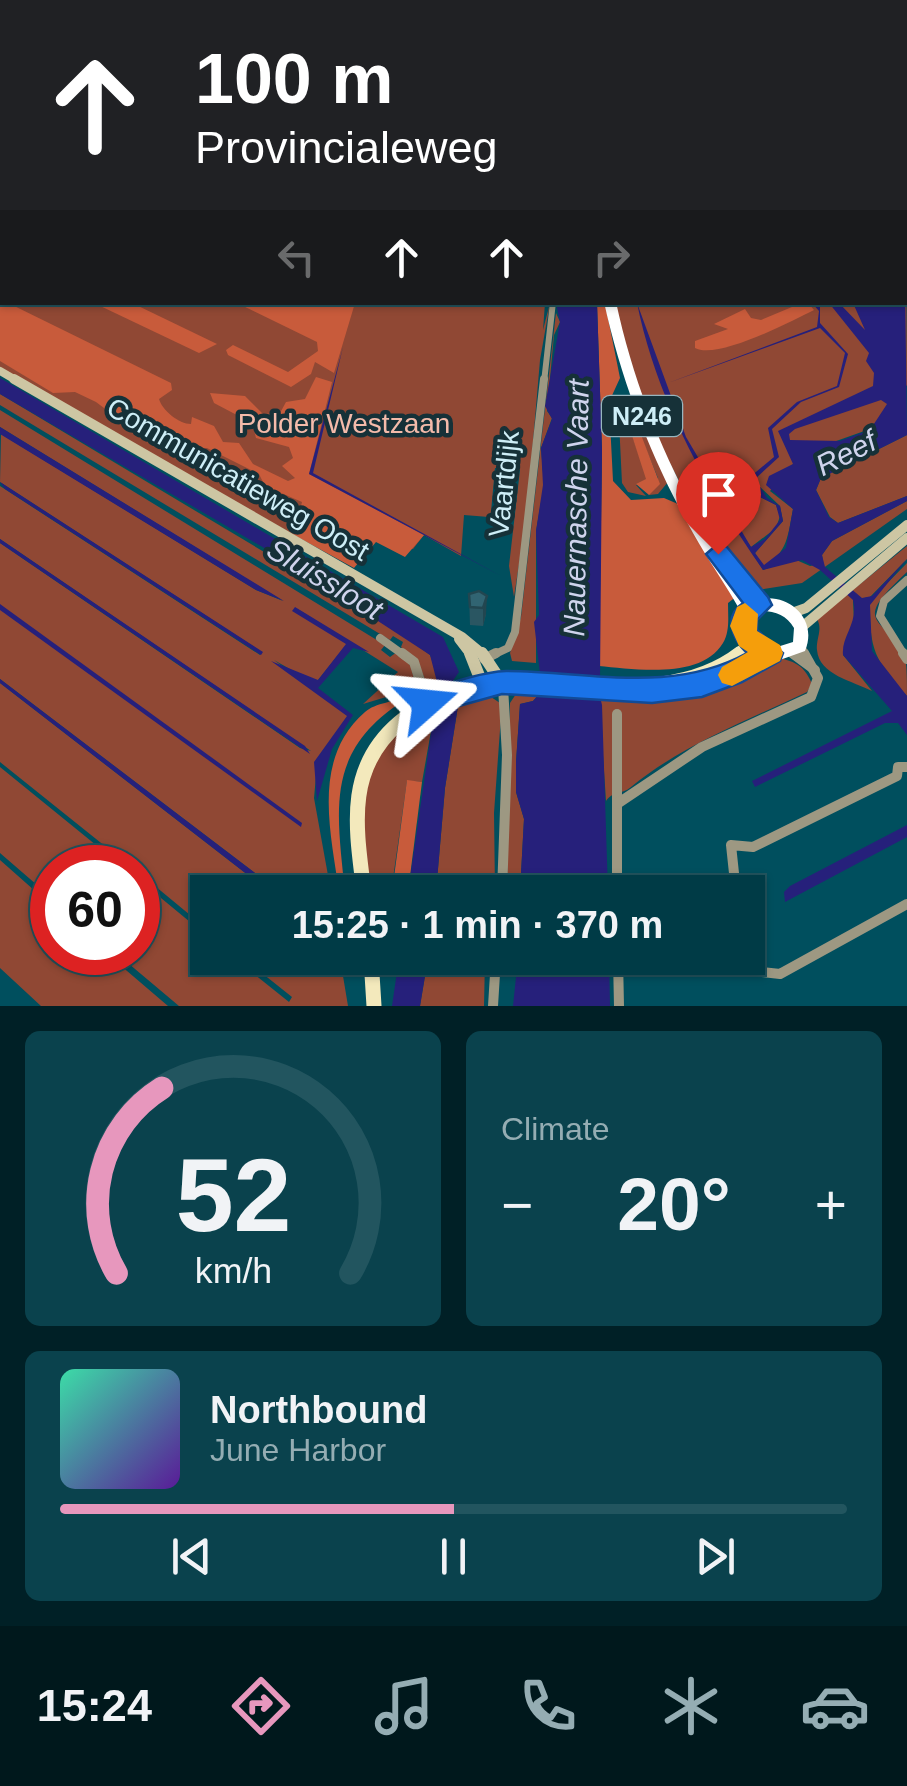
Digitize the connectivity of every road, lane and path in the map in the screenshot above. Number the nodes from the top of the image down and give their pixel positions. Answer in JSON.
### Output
{"nodes":[{"id":1,"x":553,"y":305,"type":"edge"},
{"id":2,"x":611,"y":305,"type":"edge"},
{"id":3,"x":0,"y":370,"type":"edge"},
{"id":4,"x":907,"y":525,"type":"edge"},
{"id":5,"x":907,"y":538,"type":"edge"},
{"id":6,"x":907,"y":580,"type":"edge"},
{"id":7,"x":754,"y":608,"type":"junction"},
{"id":8,"x":797,"y":620,"type":"junction"},
{"id":9,"x":380,"y":638,"type":"dead end"},
{"id":10,"x":753,"y":644,"type":"junction"},
{"id":11,"x":795,"y":649,"type":"junction"},
{"id":12,"x":770,"y":653,"type":"junction"},
{"id":13,"x":907,"y":659,"type":"edge"},
{"id":14,"x":482,"y":661,"type":"junction"},
{"id":15,"x":502,"y":683,"type":"junction"},
{"id":16,"x":483,"y":686,"type":"junction"},
{"id":17,"x":606,"y":688,"type":"junction"},
{"id":18,"x":441,"y":698,"type":"junction"},
{"id":19,"x":617,"y":714,"type":"dead end"},
{"id":20,"x":907,"y":767,"type":"edge"},
{"id":21,"x":902,"y":779,"type":"edge"},
{"id":22,"x":617,"y":804,"type":"junction"},
{"id":23,"x":362,"y":875,"type":"edge"},
{"id":24,"x":503,"y":875,"type":"edge"},
{"id":25,"x":617,"y":875,"type":"edge"},
{"id":26,"x":734,"y":875,"type":"edge"},
{"id":27,"x":907,"y":904,"type":"edge"},
{"id":28,"x":765,"y":972,"type":"edge"},
{"id":29,"x":372,"y":975,"type":"edge"},
{"id":30,"x":495,"y":975,"type":"edge"},
{"id":31,"x":618,"y":975,"type":"edge"},
{"id":32,"x":374,"y":1006,"type":"edge"},
{"id":33,"x":493,"y":1006,"type":"edge"},
{"id":34,"x":619,"y":1006,"type":"edge"}],
"edges":[{"from":1,"to":14,"type":"street","name":"Vaartdijk"},
{"from":2,"to":7,"type":"highway","number":"N246"},
{"from":3,"to":14,"type":"street","name":"Communicatieweg Oost"},
{"from":4,"to":8,"type":"street"},
{"from":5,"to":8,"type":"street"},
{"from":6,"to":13,"type":"street"},
{"from":7,"to":8,"type":"highway"},
{"from":7,"to":10,"type":"highway","number":"N246"},
{"from":8,"to":11,"type":"highway"},
{"from":9,"to":18,"type":"street"},
{"from":10,"to":12,"type":"highway"},
{"from":10,"to":17,"type":"main road"},
{"from":11,"to":12,"type":"highway"},
{"from":11,"to":22,"type":"street"},
{"from":12,"to":17,"type":"main road"},
{"from":14,"to":15,"type":"street","name":"Communicatieweg Oost"},
{"from":14,"to":16,"type":"street","name":"Communicatieweg Oost"},
{"from":15,"to":16,"type":"main road"},
{"from":15,"to":17,"type":"main road"},
{"from":15,"to":24,"type":"street"},
{"from":16,"to":18,"type":"main road"},
{"from":18,"to":23,"type":"main road"},
{"from":19,"to":22,"type":"street"},
{"from":20,"to":21,"type":"street"},
{"from":21,"to":26,"type":"street"},
{"from":22,"to":25,"type":"street"},
{"from":27,"to":28,"type":"street"},
{"from":29,"to":32,"type":"main road"},
{"from":30,"to":33,"type":"street"},
{"from":31,"to":34,"type":"street"}]}
